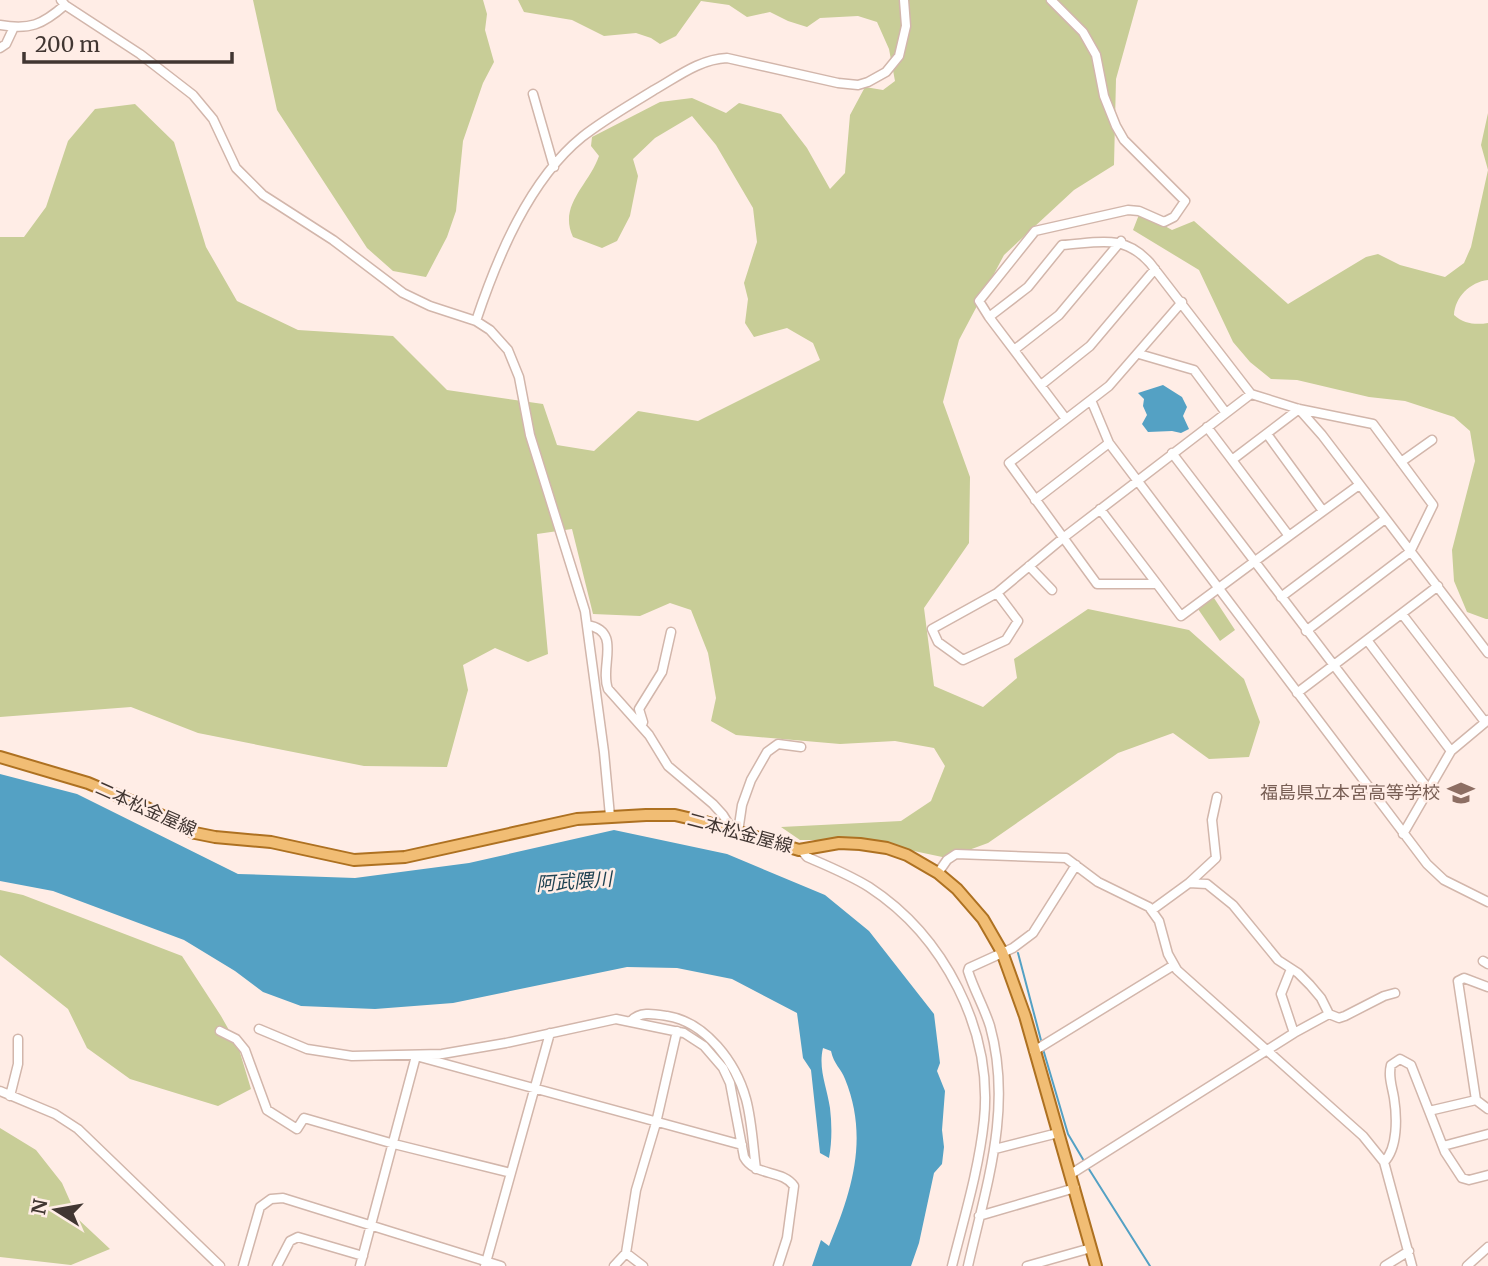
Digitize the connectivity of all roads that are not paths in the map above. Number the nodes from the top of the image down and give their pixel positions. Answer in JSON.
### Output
{"nodes":[{"id":1,"x":904,"y":0,"type":"edge"},
{"id":2,"x":1051,"y":0,"type":"edge"},
{"id":3,"x":63,"y":3,"type":"edge"},
{"id":4,"x":0,"y":25,"type":"edge"},
{"id":5,"x":14,"y":27,"type":"junction"},
{"id":6,"x":0,"y":48,"type":"edge"},
{"id":7,"x":533,"y":94,"type":"dead end"},
{"id":8,"x":554,"y":167,"type":"junction"},
{"id":9,"x":1121,"y":241,"type":"junction"},
{"id":10,"x":1155,"y":269,"type":"junction"},
{"id":11,"x":1182,"y":302,"type":"junction"},
{"id":12,"x":989,"y":317,"type":"junction"},
{"id":13,"x":476,"y":321,"type":"junction"},
{"id":14,"x":1014,"y":349,"type":"junction"},
{"id":15,"x":1139,"y":354,"type":"junction"},
{"id":16,"x":1041,"y":385,"type":"junction"},
{"id":17,"x":1251,"y":394,"type":"junction"},
{"id":18,"x":1091,"y":400,"type":"junction"},
{"id":19,"x":1300,"y":409,"type":"junction"},
{"id":20,"x":1226,"y":413,"type":"junction"},
{"id":21,"x":1066,"y":418,"type":"junction"},
{"id":22,"x":1207,"y":427,"type":"junction"},
{"id":23,"x":1267,"y":434,"type":"junction"},
{"id":24,"x":1432,"y":440,"type":"dead end"},
{"id":25,"x":1109,"y":443,"type":"junction"},
{"id":26,"x":1172,"y":453,"type":"junction"},
{"id":27,"x":1232,"y":460,"type":"junction"},
{"id":28,"x":1401,"y":462,"type":"junction"},
{"id":29,"x":1136,"y":481,"type":"junction"},
{"id":30,"x":1359,"y":485,"type":"junction"},
{"id":31,"x":1035,"y":500,"type":"junction"},
{"id":32,"x":1101,"y":509,"type":"junction"},
{"id":33,"x":1323,"y":511,"type":"junction"},
{"id":34,"x":1385,"y":519,"type":"junction"},
{"id":35,"x":1289,"y":536,"type":"junction"},
{"id":36,"x":1063,"y":538,"type":"junction"},
{"id":37,"x":1410,"y":552,"type":"junction"},
{"id":38,"x":1254,"y":562,"type":"junction"},
{"id":39,"x":1029,"y":566,"type":"junction"},
{"id":40,"x":1157,"y":584,"type":"junction"},
{"id":41,"x":1438,"y":586,"type":"junction"},
{"id":42,"x":1218,"y":589,"type":"junction"},
{"id":43,"x":1052,"y":590,"type":"dead end"},
{"id":44,"x":997,"y":593,"type":"junction"},
{"id":45,"x":1281,"y":597,"type":"junction"},
{"id":46,"x":1402,"y":614,"type":"junction"},
{"id":47,"x":587,"y":625,"type":"junction"},
{"id":48,"x":1306,"y":631,"type":"junction"},
{"id":49,"x":671,"y":632,"type":"dead end"},
{"id":50,"x":1367,"y":640,"type":"junction"},
{"id":51,"x":1488,"y":653,"type":"edge"},
{"id":52,"x":1333,"y":667,"type":"junction"},
{"id":53,"x":1297,"y":693,"type":"junction"},
{"id":54,"x":1487,"y":721,"type":"edge"},
{"id":55,"x":647,"y":732,"type":"junction"},
{"id":56,"x":801,"y":747,"type":"dead end"},
{"id":57,"x":1451,"y":751,"type":"junction"},
{"id":58,"x":0,"y":757,"type":"edge"},
{"id":59,"x":1429,"y":790,"type":"junction"},
{"id":60,"x":1217,"y":797,"type":"dead end"},
{"id":61,"x":610,"y":816,"type":"junction"},
{"id":62,"x":736,"y":831,"type":"junction"},
{"id":63,"x":1403,"y":834,"type":"junction"},
{"id":64,"x":801,"y":850,"type":"junction"},
{"id":65,"x":1076,"y":864,"type":"junction"},
{"id":66,"x":938,"y":873,"type":"junction"},
{"id":67,"x":1189,"y":883,"type":"junction"},
{"id":68,"x":1488,"y":902,"type":"edge"},
{"id":69,"x":1152,"y":910,"type":"junction"},
{"id":70,"x":1002,"y":952,"type":"junction"},
{"id":71,"x":1174,"y":965,"type":"junction"},
{"id":72,"x":1290,"y":969,"type":"junction"},
{"id":73,"x":1488,"y":987,"type":"edge"},
{"id":74,"x":1395,"y":993,"type":"dead end"},
{"id":75,"x":1329,"y":1014,"type":"junction"},
{"id":76,"x":631,"y":1021,"type":"junction"},
{"id":77,"x":259,"y":1029,"type":"dead end"},
{"id":78,"x":220,"y":1031,"type":"dead end"},
{"id":79,"x":677,"y":1031,"type":"junction"},
{"id":80,"x":550,"y":1033,"type":"junction"},
{"id":81,"x":1294,"y":1033,"type":"junction"},
{"id":82,"x":18,"y":1039,"type":"dead end"},
{"id":83,"x":1039,"y":1048,"type":"junction"},
{"id":84,"x":1268,"y":1051,"type":"junction"},
{"id":85,"x":416,"y":1056,"type":"junction"},
{"id":86,"x":535,"y":1088,"type":"junction"},
{"id":87,"x":0,"y":1091,"type":"edge"},
{"id":88,"x":10,"y":1096,"type":"junction"},
{"id":89,"x":1476,"y":1100,"type":"junction"},
{"id":90,"x":1488,"y":1109,"type":"edge"},
{"id":91,"x":1429,"y":1111,"type":"junction"},
{"id":92,"x":656,"y":1123,"type":"junction"},
{"id":93,"x":1058,"y":1133,"type":"junction"},
{"id":94,"x":1488,"y":1134,"type":"edge"},
{"id":95,"x":394,"y":1144,"type":"junction"},
{"id":96,"x":742,"y":1145,"type":"junction"},
{"id":97,"x":1443,"y":1146,"type":"junction"},
{"id":98,"x":995,"y":1149,"type":"junction"},
{"id":99,"x":1384,"y":1162,"type":"junction"},
{"id":100,"x":756,"y":1169,"type":"junction"},
{"id":101,"x":511,"y":1173,"type":"junction"},
{"id":102,"x":1071,"y":1174,"type":"junction"},
{"id":103,"x":1488,"y":1175,"type":"edge"},
{"id":104,"x":1075,"y":1188,"type":"junction"},
{"id":105,"x":979,"y":1216,"type":"junction"},
{"id":106,"x":372,"y":1225,"type":"junction"},
{"id":107,"x":1488,"y":1247,"type":"edge"},
{"id":108,"x":1091,"y":1248,"type":"junction"},
{"id":109,"x":1409,"y":1251,"type":"junction"},
{"id":110,"x":626,"y":1253,"type":"junction"},
{"id":111,"x":363,"y":1256,"type":"junction"},
{"id":112,"x":486,"y":1264,"type":"edge"},
{"id":113,"x":968,"y":1265,"type":"edge"},
{"id":114,"x":220,"y":1266,"type":"edge"},
{"id":115,"x":243,"y":1266,"type":"edge"},
{"id":116,"x":277,"y":1266,"type":"edge"},
{"id":117,"x":360,"y":1266,"type":"edge"},
{"id":118,"x":501,"y":1266,"type":"edge"},
{"id":119,"x":614,"y":1266,"type":"edge"},
{"id":120,"x":643,"y":1266,"type":"edge"},
{"id":121,"x":778,"y":1266,"type":"edge"},
{"id":122,"x":952,"y":1266,"type":"edge"},
{"id":123,"x":1027,"y":1266,"type":"edge"},
{"id":124,"x":1096,"y":1266,"type":"edge"},
{"id":125,"x":1385,"y":1266,"type":"edge"},
{"id":126,"x":1412,"y":1266,"type":"edge"},
{"id":127,"x":1467,"y":1266,"type":"edge"}],
"edges":[{"from":1,"to":8,"type":"street"},
{"from":2,"to":12,"type":"street"},
{"from":3,"to":5,"type":"street"},
{"from":3,"to":13,"type":"street"},
{"from":4,"to":5,"type":"street"},
{"from":5,"to":6,"type":"street"},
{"from":7,"to":8,"type":"street"},
{"from":8,"to":13,"type":"street"},
{"from":9,"to":10,"type":"street"},
{"from":9,"to":12,"type":"street"},
{"from":9,"to":14,"type":"street"},
{"from":10,"to":11,"type":"street"},
{"from":10,"to":16,"type":"street"},
{"from":11,"to":15,"type":"street"},
{"from":11,"to":17,"type":"street"},
{"from":12,"to":14,"type":"street"},
{"from":13,"to":47,"type":"street"},
{"from":14,"to":16,"type":"street"},
{"from":15,"to":18,"type":"street"},
{"from":15,"to":20,"type":"street"},
{"from":16,"to":21,"type":"street"},
{"from":17,"to":19,"type":"street"},
{"from":17,"to":20,"type":"street"},
{"from":18,"to":21,"type":"street"},
{"from":18,"to":25,"type":"street"},
{"from":19,"to":23,"type":"street"},
{"from":19,"to":28,"type":"street"},
{"from":19,"to":30,"type":"street"},
{"from":20,"to":22,"type":"street"},
{"from":21,"to":31,"type":"street"},
{"from":22,"to":26,"type":"street"},
{"from":22,"to":27,"type":"street"},
{"from":23,"to":27,"type":"street"},
{"from":23,"to":33,"type":"street"},
{"from":24,"to":28,"type":"street"},
{"from":25,"to":29,"type":"street"},
{"from":25,"to":31,"type":"street"},
{"from":26,"to":29,"type":"street"},
{"from":26,"to":38,"type":"street"},
{"from":27,"to":35,"type":"street"},
{"from":28,"to":37,"type":"street"},
{"from":29,"to":32,"type":"street"},
{"from":29,"to":42,"type":"street"},
{"from":30,"to":33,"type":"street"},
{"from":30,"to":34,"type":"street"},
{"from":31,"to":36,"type":"street"},
{"from":32,"to":36,"type":"street"},
{"from":32,"to":40,"type":"street"},
{"from":33,"to":35,"type":"street"},
{"from":34,"to":37,"type":"street"},
{"from":34,"to":45,"type":"street"},
{"from":35,"to":38,"type":"street"},
{"from":36,"to":39,"type":"street"},
{"from":36,"to":40,"type":"street"},
{"from":37,"to":41,"type":"street"},
{"from":37,"to":48,"type":"street"},
{"from":38,"to":42,"type":"street"},
{"from":38,"to":45,"type":"street"},
{"from":39,"to":43,"type":"street"},
{"from":39,"to":44,"type":"street"},
{"from":40,"to":42,"type":"street"},
{"from":41,"to":46,"type":"street"},
{"from":41,"to":51,"type":"street"},
{"from":42,"to":53,"type":"street"},
{"from":44,"to":44,"type":"street"},
{"from":45,"to":48,"type":"street"},
{"from":46,"to":50,"type":"street"},
{"from":46,"to":54,"type":"street"},
{"from":47,"to":55,"type":"street"},
{"from":47,"to":61,"type":"street"},
{"from":48,"to":52,"type":"street"},
{"from":49,"to":55,"type":"street"},
{"from":50,"to":52,"type":"street"},
{"from":50,"to":57,"type":"street"},
{"from":52,"to":53,"type":"street"},
{"from":52,"to":59,"type":"street"},
{"from":53,"to":63,"type":"street"},
{"from":54,"to":57,"type":"street"},
{"from":55,"to":62,"type":"street"},
{"from":56,"to":62,"type":"street"},
{"from":57,"to":59,"type":"street"},
{"from":58,"to":61,"type":"main road","name":"二本松金屋線"},
{"from":59,"to":63,"type":"street"},
{"from":60,"to":67,"type":"street"},
{"from":61,"to":62,"type":"main road","name":"二本松金屋線"},
{"from":62,"to":64,"type":"main road","name":"二本松金屋線"},
{"from":63,"to":68,"type":"street"},
{"from":64,"to":66,"type":"main road","name":"二本松金屋線"},
{"from":64,"to":122,"type":"street"},
{"from":65,"to":66,"type":"street"},
{"from":65,"to":69,"type":"street"},
{"from":65,"to":70,"type":"street"},
{"from":66,"to":70,"type":"main road","name":"二本松金屋線"},
{"from":67,"to":69,"type":"street"},
{"from":67,"to":72,"type":"street"},
{"from":69,"to":71,"type":"street"},
{"from":70,"to":83,"type":"main road","name":"二本松金屋線"},
{"from":70,"to":98,"type":"street"},
{"from":71,"to":83,"type":"street"},
{"from":71,"to":84,"type":"street"},
{"from":72,"to":75,"type":"street"},
{"from":72,"to":81,"type":"street"},
{"from":73,"to":89,"type":"street"},
{"from":74,"to":75,"type":"street"},
{"from":75,"to":81,"type":"street"},
{"from":76,"to":79,"type":"street"},
{"from":76,"to":80,"type":"street"},
{"from":76,"to":100,"type":"street"},
{"from":77,"to":85,"type":"street"},
{"from":78,"to":95,"type":"street"},
{"from":79,"to":92,"type":"street"},
{"from":79,"to":96,"type":"street"},
{"from":80,"to":85,"type":"street"},
{"from":80,"to":86,"type":"street"},
{"from":81,"to":84,"type":"street"},
{"from":82,"to":88,"type":"street"},
{"from":83,"to":93,"type":"main road","name":"二本松金屋線"},
{"from":84,"to":99,"type":"street"},
{"from":84,"to":102,"type":"street"},
{"from":85,"to":86,"type":"street"},
{"from":85,"to":95,"type":"street"},
{"from":86,"to":92,"type":"street"},
{"from":86,"to":101,"type":"street"},
{"from":87,"to":88,"type":"street"},
{"from":88,"to":114,"type":"street"},
{"from":89,"to":90,"type":"street"},
{"from":89,"to":91,"type":"street"},
{"from":91,"to":97,"type":"street"},
{"from":91,"to":99,"type":"street"},
{"from":92,"to":96,"type":"street"},
{"from":92,"to":110,"type":"street"},
{"from":93,"to":98,"type":"street"},
{"from":93,"to":102,"type":"main road","name":"二本松金屋線"},
{"from":94,"to":97,"type":"street"},
{"from":95,"to":101,"type":"street"},
{"from":95,"to":106,"type":"street"},
{"from":96,"to":100,"type":"street"},
{"from":97,"to":103,"type":"street"},
{"from":98,"to":105,"type":"street"},
{"from":99,"to":109,"type":"street"},
{"from":100,"to":121,"type":"street"},
{"from":101,"to":112,"type":"street"},
{"from":102,"to":104,"type":"main road","name":"二本松金屋線"},
{"from":104,"to":105,"type":"street"},
{"from":104,"to":108,"type":"main road","name":"二本松金屋線"},
{"from":105,"to":113,"type":"street"},
{"from":106,"to":111,"type":"street"},
{"from":106,"to":112,"type":"street"},
{"from":106,"to":115,"type":"street"},
{"from":107,"to":127,"type":"street"},
{"from":108,"to":123,"type":"street"},
{"from":108,"to":124,"type":"main road","name":"二本松金屋線"},
{"from":109,"to":125,"type":"street"},
{"from":109,"to":126,"type":"street"},
{"from":110,"to":119,"type":"street"},
{"from":110,"to":120,"type":"street"},
{"from":111,"to":116,"type":"street"},
{"from":111,"to":117,"type":"street"},
{"from":112,"to":118,"type":"street"}]}
